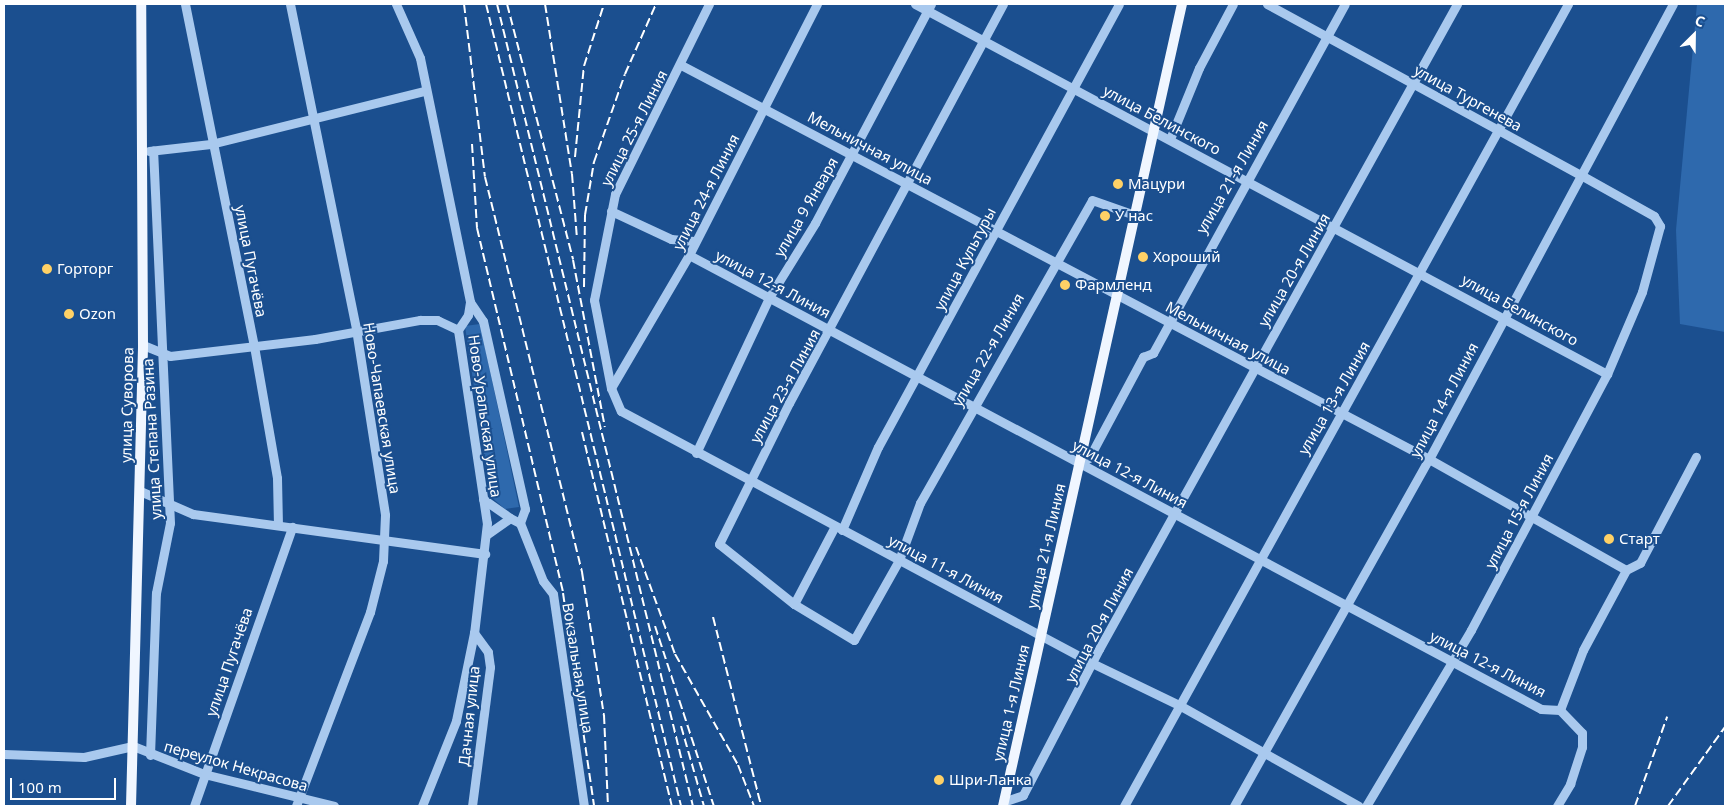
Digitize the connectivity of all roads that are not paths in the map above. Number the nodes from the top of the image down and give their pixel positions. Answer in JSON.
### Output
{"nodes":[{"id":1,"x":141,"y":4,"type":"edge"},
{"id":2,"x":185,"y":4,"type":"edge"},
{"id":3,"x":290,"y":4,"type":"edge"},
{"id":4,"x":396,"y":4,"type":"edge"},
{"id":5,"x":709,"y":4,"type":"edge"},
{"id":6,"x":818,"y":4,"type":"edge"},
{"id":7,"x":915,"y":4,"type":"edge"},
{"id":8,"x":1003,"y":4,"type":"edge"},
{"id":9,"x":1119,"y":4,"type":"edge"},
{"id":10,"x":1182,"y":4,"type":"edge"},
{"id":11,"x":1233,"y":4,"type":"edge"},
{"id":12,"x":1267,"y":4,"type":"edge"},
{"id":13,"x":1345,"y":4,"type":"edge"},
{"id":14,"x":1457,"y":4,"type":"edge"},
{"id":15,"x":1568,"y":4,"type":"edge"},
{"id":16,"x":1673,"y":4,"type":"edge"},
{"id":17,"x":929,"y":7,"type":"edge"},
{"id":18,"x":1328,"y":35,"type":"junction"},
{"id":19,"x":984,"y":40,"type":"junction"},
{"id":20,"x":681,"y":66,"type":"junction"},
{"id":21,"x":1414,"y":83,"type":"junction"},
{"id":22,"x":1073,"y":87,"type":"junction"},
{"id":23,"x":424,"y":91,"type":"junction"},
{"id":24,"x":766,"y":107,"type":"junction"},
{"id":25,"x":312,"y":118,"type":"junction"},
{"id":26,"x":1153,"y":131,"type":"junction"},
{"id":27,"x":1498,"y":131,"type":"junction"},
{"id":28,"x":1170,"y":139,"type":"junction"},
{"id":29,"x":211,"y":144,"type":"junction"},
{"id":30,"x":148,"y":151,"type":"junction"},
{"id":31,"x":851,"y":155,"type":"junction"},
{"id":32,"x":1579,"y":174,"type":"junction"},
{"id":33,"x":1247,"y":181,"type":"junction"},
{"id":34,"x":907,"y":184,"type":"junction"},
{"id":35,"x":612,"y":211,"type":"junction"},
{"id":36,"x":1135,"y":215,"type":"junction"},
{"id":37,"x":1654,"y":216,"type":"joint"},
{"id":38,"x":1335,"y":226,"type":"junction"},
{"id":39,"x":996,"y":232,"type":"junction"},
{"id":40,"x":694,"y":241,"type":"junction"},
{"id":41,"x":690,"y":255,"type":"junction"},
{"id":42,"x":1055,"y":263,"type":"junction"},
{"id":43,"x":1420,"y":272,"type":"junction"},
{"id":44,"x":1118,"y":295,"type":"junction"},
{"id":45,"x":770,"y":296,"type":"junction"},
{"id":46,"x":470,"y":302,"type":"junction"},
{"id":47,"x":1504,"y":316,"type":"junction"},
{"id":48,"x":1169,"y":323,"type":"junction"},
{"id":49,"x":356,"y":329,"type":"junction"},
{"id":50,"x":458,"y":330,"type":"junction"},
{"id":51,"x":831,"y":330,"type":"junction"},
{"id":52,"x":143,"y":345,"type":"junction"},
{"id":53,"x":254,"y":346,"type":"junction"},
{"id":54,"x":161,"y":352,"type":"junction"},
{"id":55,"x":1257,"y":368,"type":"junction"},
{"id":56,"x":1607,"y":374,"type":"junction"},
{"id":57,"x":918,"y":375,"type":"junction"},
{"id":58,"x":611,"y":388,"type":"junction"},
{"id":59,"x":974,"y":405,"type":"junction"},
{"id":60,"x":1342,"y":415,"type":"junction"},
{"id":61,"x":696,"y":453,"type":"junction"},
{"id":62,"x":1696,"y":457,"type":"dead end"},
{"id":63,"x":1429,"y":459,"type":"junction"},
{"id":64,"x":1080,"y":463,"type":"junction"},
{"id":65,"x":749,"y":482,"type":"junction"},
{"id":66,"x":140,"y":491,"type":"junction"},
{"id":67,"x":483,"y":500,"type":"junction"},
{"id":68,"x":167,"y":502,"type":"junction"},
{"id":69,"x":1176,"y":513,"type":"junction"},
{"id":70,"x":1532,"y":517,"type":"junction"},
{"id":71,"x":510,"y":518,"type":"junction"},
{"id":72,"x":520,"y":523,"type":"junction"},
{"id":73,"x":278,"y":526,"type":"junction"},
{"id":74,"x":292,"y":527,"type":"junction"},
{"id":75,"x":839,"y":528,"type":"junction"},
{"id":76,"x":486,"y":535,"type":"junction"},
{"id":77,"x":384,"y":541,"type":"junction"},
{"id":78,"x":485,"y":554,"type":"junction"},
{"id":79,"x":1260,"y":558,"type":"junction"},
{"id":80,"x":899,"y":560,"type":"junction"},
{"id":81,"x":1626,"y":570,"type":"junction"},
{"id":82,"x":794,"y":604,"type":"junction"},
{"id":83,"x":1346,"y":605,"type":"junction"},
{"id":84,"x":474,"y":633,"type":"junction"},
{"id":85,"x":1041,"y":636,"type":"junction"},
{"id":86,"x":1451,"y":661,"type":"junction"},
{"id":87,"x":1094,"y":664,"type":"junction"},
{"id":88,"x":1180,"y":705,"type":"junction"},
{"id":89,"x":1560,"y":710,"type":"junction"},
{"id":90,"x":133,"y":746,"type":"junction"},
{"id":91,"x":1264,"y":753,"type":"junction"},
{"id":92,"x":4,"y":754,"type":"edge"},
{"id":93,"x":150,"y":755,"type":"junction"},
{"id":94,"x":204,"y":774,"type":"junction"},
{"id":95,"x":296,"y":803,"type":"edge"},
{"id":96,"x":1006,"y":805,"type":"edge"},
{"id":97,"x":131,"y":806,"type":"edge"},
{"id":98,"x":194,"y":806,"type":"edge"},
{"id":99,"x":334,"y":806,"type":"edge"},
{"id":100,"x":422,"y":806,"type":"edge"},
{"id":101,"x":472,"y":806,"type":"edge"},
{"id":102,"x":584,"y":806,"type":"edge"},
{"id":103,"x":1124,"y":806,"type":"edge"},
{"id":104,"x":1234,"y":806,"type":"edge"},
{"id":105,"x":1358,"y":806,"type":"edge"},
{"id":106,"x":1366,"y":806,"type":"edge"},
{"id":107,"x":1557,"y":806,"type":"edge"}],
"edges":[{"from":1,"to":30,"type":"main road","name":"улица Суворова"},
{"from":2,"to":29,"type":"street","name":"улица Пугачёва"},
{"from":3,"to":25,"type":"street","name":"Ново-Чапаевская улица"},
{"from":4,"to":23,"type":"street"},
{"from":5,"to":20,"type":"street","name":"улица 25-я Линия"},
{"from":6,"to":24,"type":"street","name":"улица 24-я Линия"},
{"from":7,"to":17,"type":"street","name":"улица Белинского"},
{"from":8,"to":19,"type":"street","name":"улица 23-я Линия"},
{"from":9,"to":22,"type":"street","name":"улица Культуры"},
{"from":10,"to":26,"type":"main road"},
{"from":11,"to":28,"type":"street"},
{"from":12,"to":18,"type":"street","name":"улица Тургенева"},
{"from":13,"to":18,"type":"street","name":"улица 21-я Линия"},
{"from":14,"to":21,"type":"street","name":"улица 20-я Линия"},
{"from":15,"to":27,"type":"street","name":"улица 13-я Линия"},
{"from":16,"to":32,"type":"street","name":"улица 14-я Линия"},
{"from":17,"to":19,"type":"street","name":"улица Белинского"},
{"from":17,"to":31,"type":"street","name":"улица 9 Января"},
{"from":18,"to":21,"type":"street","name":"улица Тургенева"},
{"from":18,"to":33,"type":"street","name":"улица 21-я Линия"},
{"from":19,"to":22,"type":"street","name":"улица Белинского"},
{"from":19,"to":34,"type":"street","name":"улица 23-я Линия"},
{"from":20,"to":24,"type":"street","name":"Мельничная улица"},
{"from":20,"to":35,"type":"street","name":"улица 25-я Линия"},
{"from":21,"to":27,"type":"street","name":"улица Тургенева"},
{"from":21,"to":38,"type":"street","name":"улица 20-я Линия"},
{"from":22,"to":26,"type":"street","name":"улица Белинского"},
{"from":22,"to":39,"type":"street","name":"улица Культуры"},
{"from":23,"to":25,"type":"street"},
{"from":23,"to":46,"type":"street"},
{"from":24,"to":31,"type":"street","name":"Мельничная улица"},
{"from":24,"to":40,"type":"street","name":"улица 24-я Линия"},
{"from":25,"to":29,"type":"street"},
{"from":25,"to":49,"type":"street","name":"Ново-Чапаевская улица"},
{"from":26,"to":28,"type":"street","name":"улица Белинского"},
{"from":26,"to":36,"type":"main road"},
{"from":27,"to":32,"type":"street","name":"улица Тургенева"},
{"from":27,"to":43,"type":"street","name":"улица 13-я Линия"},
{"from":28,"to":33,"type":"street","name":"улица Белинского"},
{"from":29,"to":30,"type":"street"},
{"from":29,"to":53,"type":"street","name":"улица Пугачёва"},
{"from":30,"to":52,"type":"main road","name":"улица Суворова"},
{"from":30,"to":54,"type":"street","name":"улица Степана Разина"},
{"from":31,"to":34,"type":"street","name":"Мельничная улица"},
{"from":31,"to":45,"type":"street","name":"улица 9 Января"},
{"from":32,"to":37,"type":"street","name":"улица Тургенева"},
{"from":32,"to":47,"type":"street","name":"улица 14-я Линия"},
{"from":33,"to":38,"type":"street","name":"улица Белинского"},
{"from":33,"to":48,"type":"street","name":"улица 21-я Линия"},
{"from":34,"to":39,"type":"street","name":"Мельничная улица"},
{"from":34,"to":51,"type":"street","name":"улица 23-я Линия"},
{"from":35,"to":40,"type":"street"},
{"from":35,"to":58,"type":"street","name":"улица 25-я Линия"},
{"from":36,"to":42,"type":"street","name":"улица 22-я Линия"},
{"from":36,"to":44,"type":"main road"},
{"from":37,"to":56,"type":"street","name":"улица 15-я Линия"},
{"from":38,"to":43,"type":"street","name":"улица Белинского"},
{"from":38,"to":55,"type":"street","name":"улица 20-я Линия"},
{"from":39,"to":42,"type":"street","name":"Мельничная улица"},
{"from":39,"to":57,"type":"street","name":"улица Культуры"},
{"from":40,"to":41,"type":"street","name":"улица 24-я Линия"},
{"from":41,"to":45,"type":"street","name":"улица 12-я Линия"},
{"from":41,"to":58,"type":"street","name":"улица 24-я Линия"},
{"from":42,"to":44,"type":"street","name":"Мельничная улица"},
{"from":42,"to":59,"type":"street","name":"улица 22-я Линия"},
{"from":43,"to":47,"type":"street","name":"улица Белинского"},
{"from":43,"to":60,"type":"street","name":"улица 13-я Линия"},
{"from":44,"to":48,"type":"street","name":"Мельничная улица"},
{"from":44,"to":64,"type":"main road","name":"улица 21-я Линия"},
{"from":45,"to":51,"type":"street","name":"улица 12-я Линия"},
{"from":45,"to":61,"type":"street","name":"улица 9 Января"},
{"from":46,"to":50,"type":"street","name":"Ново-Уральская улица"},
{"from":46,"to":72,"type":"street"},
{"from":47,"to":56,"type":"street","name":"улица Белинского"},
{"from":47,"to":63,"type":"street","name":"улица 14-я Линия"},
{"from":48,"to":55,"type":"street","name":"Мельничная улица"},
{"from":48,"to":64,"type":"street","name":"улица 21-я Линия"},
{"from":49,"to":50,"type":"street"},
{"from":49,"to":53,"type":"street"},
{"from":49,"to":77,"type":"street","name":"Ново-Чапаевская улица"},
{"from":50,"to":67,"type":"street","name":"Ново-Уральская улица"},
{"from":51,"to":57,"type":"street","name":"улица 12-я Линия"},
{"from":51,"to":65,"type":"street","name":"улица 23-я Линия"},
{"from":52,"to":54,"type":"street"},
{"from":52,"to":66,"type":"main road","name":"улица Суворова"},
{"from":53,"to":54,"type":"street"},
{"from":53,"to":73,"type":"street","name":"улица Пугачёва"},
{"from":54,"to":68,"type":"street","name":"улица Степана Разина"},
{"from":55,"to":60,"type":"street","name":"Мельничная улица"},
{"from":55,"to":69,"type":"street","name":"улица 20-я Линия"},
{"from":56,"to":70,"type":"street","name":"улица 15-я Линия"},
{"from":57,"to":59,"type":"street","name":"улица 12-я Линия"},
{"from":57,"to":75,"type":"street","name":"улица Культуры"},
{"from":58,"to":61,"type":"street","name":"улица 11-я Линия"},
{"from":59,"to":64,"type":"street","name":"улица 12-я Линия"},
{"from":59,"to":80,"type":"street","name":"улица 22-я Линия"},
{"from":60,"to":63,"type":"street","name":"Мельничная улица"},
{"from":60,"to":79,"type":"street","name":"улица 13-я Линия"},
{"from":61,"to":65,"type":"street","name":"улица 11-я Линия"},
{"from":62,"to":81,"type":"street"},
{"from":63,"to":70,"type":"street","name":"Мельничная улица"},
{"from":63,"to":83,"type":"street","name":"улица 14-я Линия"},
{"from":64,"to":69,"type":"street","name":"улица 12-я Линия"},
{"from":64,"to":85,"type":"main road","name":"улица 21-я Линия"},
{"from":65,"to":75,"type":"street","name":"улица 11-я Линия"},
{"from":65,"to":82,"type":"street","name":"улица 23-я Линия"},
{"from":66,"to":68,"type":"street"},
{"from":66,"to":90,"type":"main road","name":"улица Суворова"},
{"from":67,"to":71,"type":"street"},
{"from":67,"to":76,"type":"street","name":"Ново-Уральская улица"},
{"from":68,"to":73,"type":"street"},
{"from":68,"to":93,"type":"street","name":"улица Степана Разина"},
{"from":69,"to":79,"type":"street","name":"улица 12-я Линия"},
{"from":69,"to":87,"type":"street","name":"улица 20-я Линия"},
{"from":70,"to":81,"type":"street","name":"Мельничная улица"},
{"from":70,"to":86,"type":"street","name":"улица 15-я Линия"},
{"from":71,"to":72,"type":"street"},
{"from":71,"to":76,"type":"street"},
{"from":72,"to":102,"type":"street","name":"Вокзальная улица"},
{"from":73,"to":74,"type":"street"},
{"from":74,"to":77,"type":"street"},
{"from":74,"to":94,"type":"street","name":"улица Пугачёва"},
{"from":75,"to":80,"type":"street","name":"улица 11-я Линия"},
{"from":75,"to":82,"type":"street","name":"улица Культуры"},
{"from":76,"to":78,"type":"street","name":"Ново-Уральская улица"},
{"from":77,"to":78,"type":"street"},
{"from":77,"to":95,"type":"street","name":"Ново-Чапаевская улица"},
{"from":78,"to":84,"type":"street","name":"Ново-Уральская улица"},
{"from":79,"to":83,"type":"street","name":"улица 12-я Линия"},
{"from":79,"to":88,"type":"street","name":"улица 13-я Линия"},
{"from":80,"to":82,"type":"street","name":"улица 22-я Линия"},
{"from":80,"to":85,"type":"street","name":"улица 11-я Линия"},
{"from":81,"to":89,"type":"street"},
{"from":83,"to":86,"type":"street","name":"улица 12-я Линия"},
{"from":83,"to":91,"type":"street","name":"улица 14-я Линия"},
{"from":84,"to":100,"type":"street","name":"Ново-Уральская улица"},
{"from":84,"to":101,"type":"street","name":"Дачная улица"},
{"from":85,"to":87,"type":"street","name":"улица 11-я Линия"},
{"from":85,"to":96,"type":"main road","name":"улица 1-я Линия"},
{"from":86,"to":89,"type":"street","name":"улица 12-я Линия"},
{"from":86,"to":106,"type":"street","name":"улица 15-я Линия"},
{"from":87,"to":88,"type":"street","name":"улица 11-я Линия"},
{"from":87,"to":96,"type":"street","name":"улица 20-я Линия"},
{"from":88,"to":91,"type":"street","name":"улица 11-я Линия"},
{"from":88,"to":103,"type":"street","name":"улица 13-я Линия"},
{"from":89,"to":107,"type":"street"},
{"from":90,"to":92,"type":"street"},
{"from":90,"to":93,"type":"street","name":"переулок Некрасова"},
{"from":90,"to":97,"type":"main road","name":"улица Суворова"},
{"from":91,"to":104,"type":"street","name":"улица 14-я Линия"},
{"from":91,"to":105,"type":"street","name":"улица 11-я Линия"},
{"from":93,"to":94,"type":"street","name":"переулок Некрасова"},
{"from":94,"to":95,"type":"street","name":"переулок Некрасова"},
{"from":94,"to":98,"type":"street","name":"улица Пугачёва"},
{"from":95,"to":99,"type":"street","name":"переулок Некрасова"}]}
